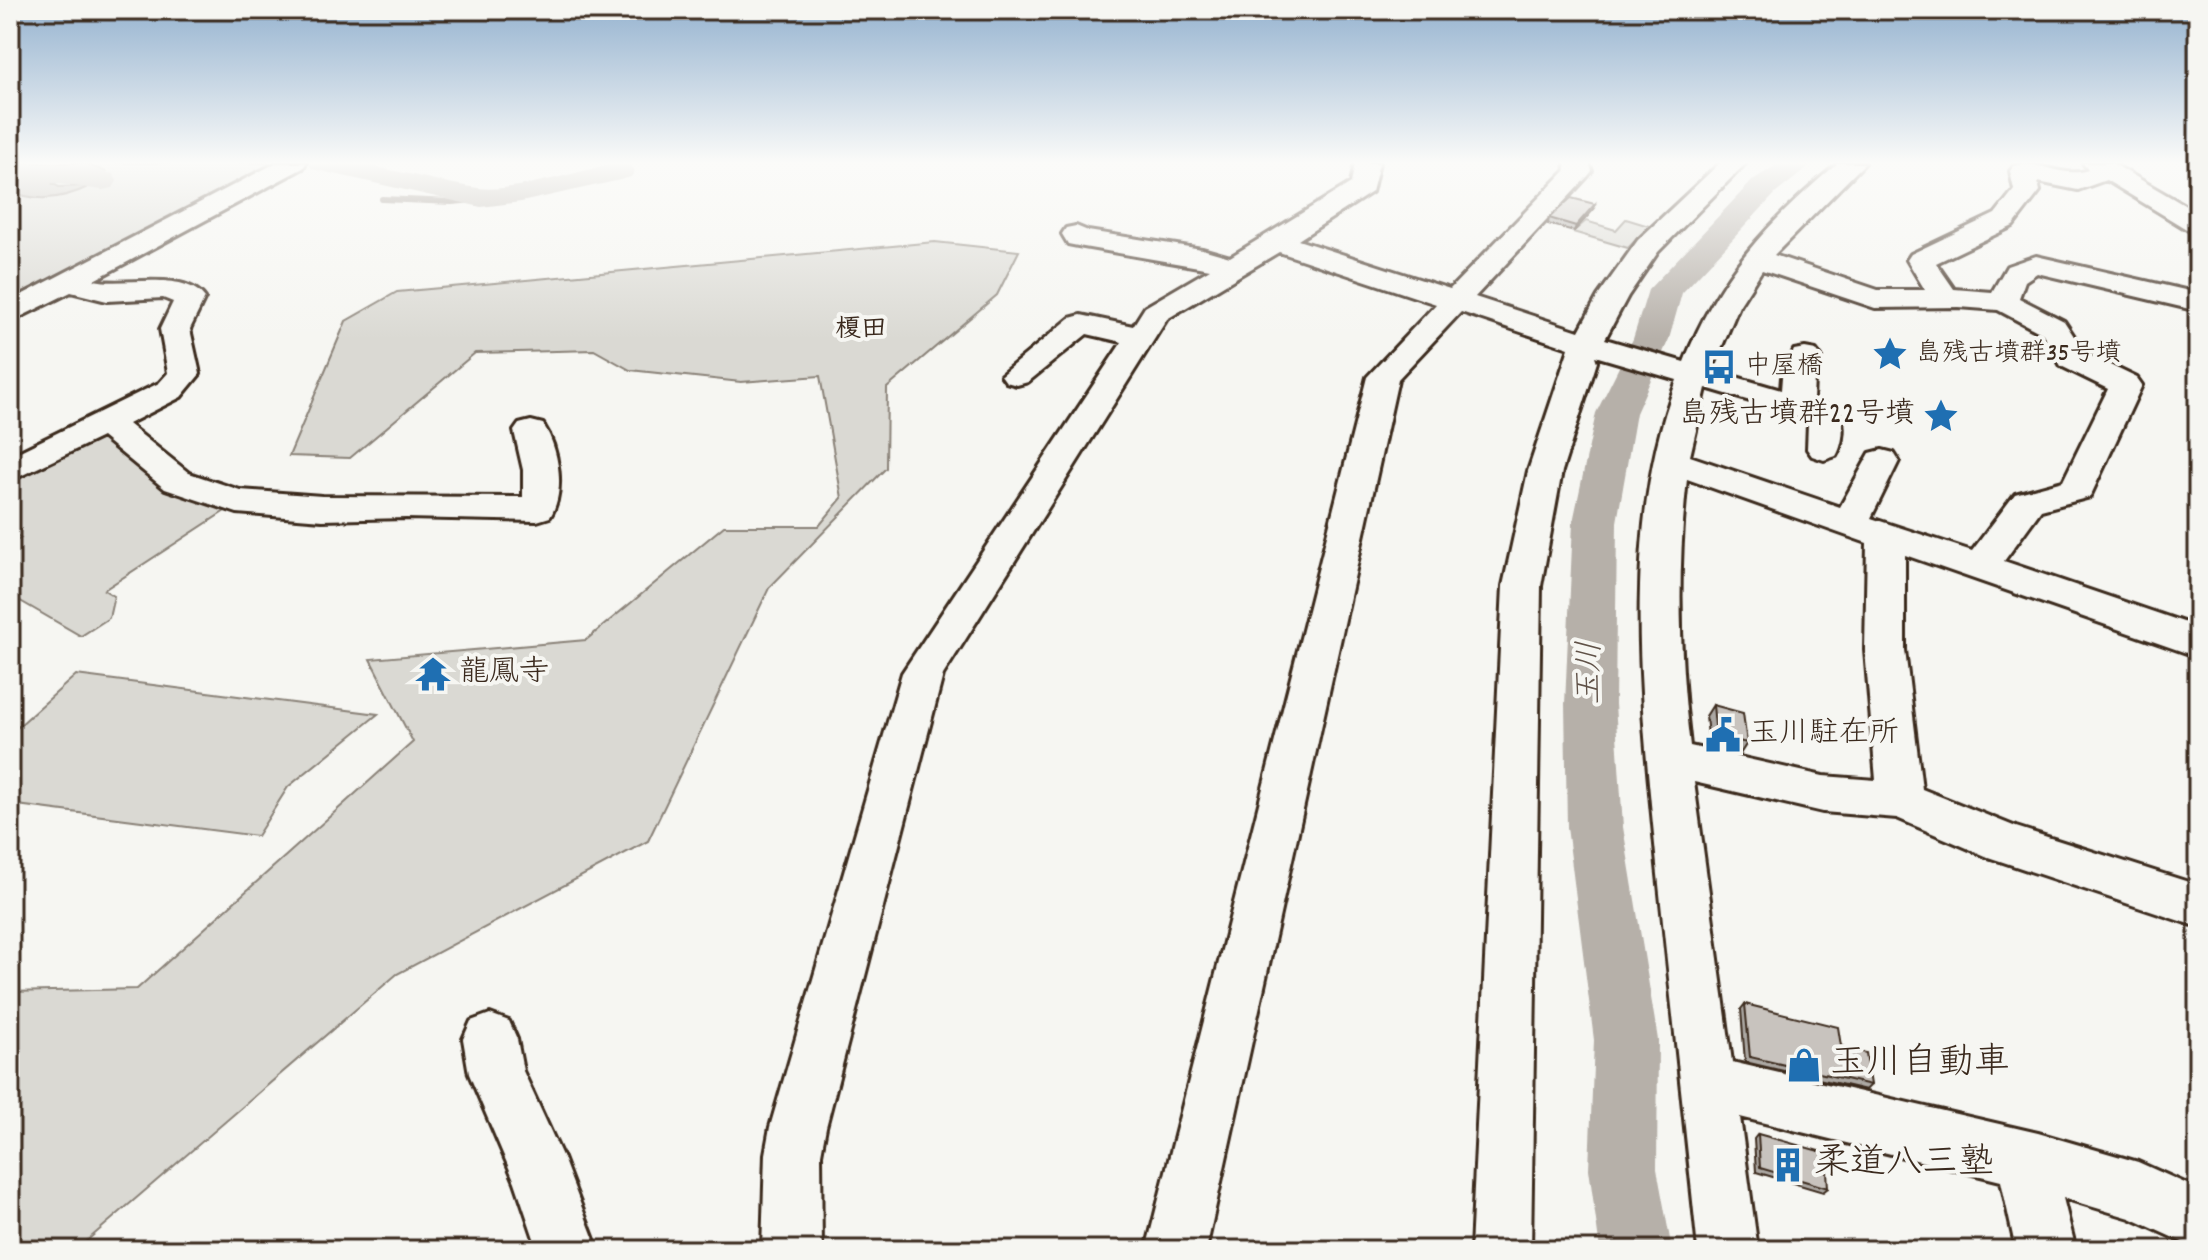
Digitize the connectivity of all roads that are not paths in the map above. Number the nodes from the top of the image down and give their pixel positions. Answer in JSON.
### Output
{"nodes":[{"id":1,"x":183,"y":222,"type":"edge"},
{"id":2,"x":1308,"y":222,"type":"edge"},
{"id":3,"x":1530,"y":222,"type":"edge"},
{"id":4,"x":1673,"y":222,"type":"edge"},
{"id":5,"x":1786,"y":222,"type":"edge"},
{"id":6,"x":2000,"y":222,"type":"edge"},
{"id":7,"x":1076,"y":234,"type":"dead end"},
{"id":8,"x":1276,"y":242,"type":"junction"},
{"id":9,"x":1754,"y":258,"type":"junction"},
{"id":10,"x":1232,"y":267,"type":"junction"},
{"id":11,"x":68,"y":283,"type":"junction"},
{"id":12,"x":1946,"y":298,"type":"junction"},
{"id":13,"x":1454,"y":301,"type":"junction"},
{"id":14,"x":2004,"y":302,"type":"junction"},
{"id":15,"x":2198,"y":302,"type":"edge"},
{"id":16,"x":10,"y":313,"type":"edge"},
{"id":17,"x":1139,"y":336,"type":"junction"},
{"id":18,"x":1593,"y":346,"type":"junction"},
{"id":19,"x":1805,"y":357,"type":"dead end"},
{"id":20,"x":1017,"y":375,"type":"dead end"},
{"id":21,"x":1687,"y":375,"type":"junction"},
{"id":22,"x":1796,"y":404,"type":"junction"},
{"id":23,"x":104,"y":422,"type":"junction"},
{"id":24,"x":531,"y":431,"type":"dead end"},
{"id":25,"x":1824,"y":449,"type":"dead end"},
{"id":26,"x":1672,"y":462,"type":"junction"},
{"id":27,"x":10,"y":470,"type":"edge"},
{"id":28,"x":1886,"y":470,"type":"dead end"},
{"id":29,"x":1868,"y":530,"type":"junction"},
{"id":30,"x":1980,"y":567,"type":"junction"},
{"id":31,"x":2198,"y":642,"type":"edge"},
{"id":32,"x":1669,"y":759,"type":"junction"},
{"id":33,"x":1901,"y":800,"type":"junction"},
{"id":34,"x":2198,"y":906,"type":"edge"},
{"id":35,"x":490,"y":1039,"type":"dead end"},
{"id":36,"x":1708,"y":1083,"type":"junction"},
{"id":37,"x":2024,"y":1159,"type":"junction"},
{"id":38,"x":2198,"y":1220,"type":"edge"},
{"id":39,"x":568,"y":1250,"type":"edge"},
{"id":40,"x":792,"y":1250,"type":"edge"},
{"id":41,"x":1176,"y":1250,"type":"edge"},
{"id":42,"x":1501,"y":1250,"type":"edge"},
{"id":43,"x":1728,"y":1250,"type":"edge"},
{"id":44,"x":2046,"y":1250,"type":"edge"}],
"edges":[{"from":1,"to":11,"type":"street"},
{"from":2,"to":8,"type":"street"},
{"from":3,"to":13,"type":"street"},
{"from":4,"to":18,"type":"street"},
{"from":5,"to":9,"type":"street"},
{"from":6,"to":12,"type":"street"},
{"from":7,"to":10,"type":"street"},
{"from":8,"to":10,"type":"street"},
{"from":8,"to":13,"type":"street"},
{"from":9,"to":12,"type":"street"},
{"from":9,"to":21,"type":"street"},
{"from":10,"to":17,"type":"street"},
{"from":11,"to":16,"type":"street"},
{"from":11,"to":23,"type":"street"},
{"from":12,"to":14,"type":"street"},
{"from":13,"to":18,"type":"street"},
{"from":13,"to":41,"type":"street"},
{"from":14,"to":15,"type":"street"},
{"from":14,"to":30,"type":"street"},
{"from":17,"to":20,"type":"street"},
{"from":17,"to":40,"type":"street"},
{"from":18,"to":21,"type":"street"},
{"from":18,"to":42,"type":"street"},
{"from":19,"to":22,"type":"street"},
{"from":21,"to":22,"type":"street"},
{"from":21,"to":26,"type":"street"},
{"from":22,"to":25,"type":"street"},
{"from":23,"to":24,"type":"street"},
{"from":23,"to":27,"type":"street"},
{"from":26,"to":29,"type":"street"},
{"from":26,"to":32,"type":"street"},
{"from":28,"to":29,"type":"street"},
{"from":29,"to":30,"type":"street"},
{"from":29,"to":33,"type":"street"},
{"from":30,"to":31,"type":"street"},
{"from":32,"to":33,"type":"street"},
{"from":32,"to":36,"type":"street"},
{"from":33,"to":34,"type":"street"},
{"from":35,"to":39,"type":"street"},
{"from":36,"to":37,"type":"street"},
{"from":36,"to":43,"type":"street"},
{"from":37,"to":38,"type":"street"},
{"from":37,"to":44,"type":"street"}]}
